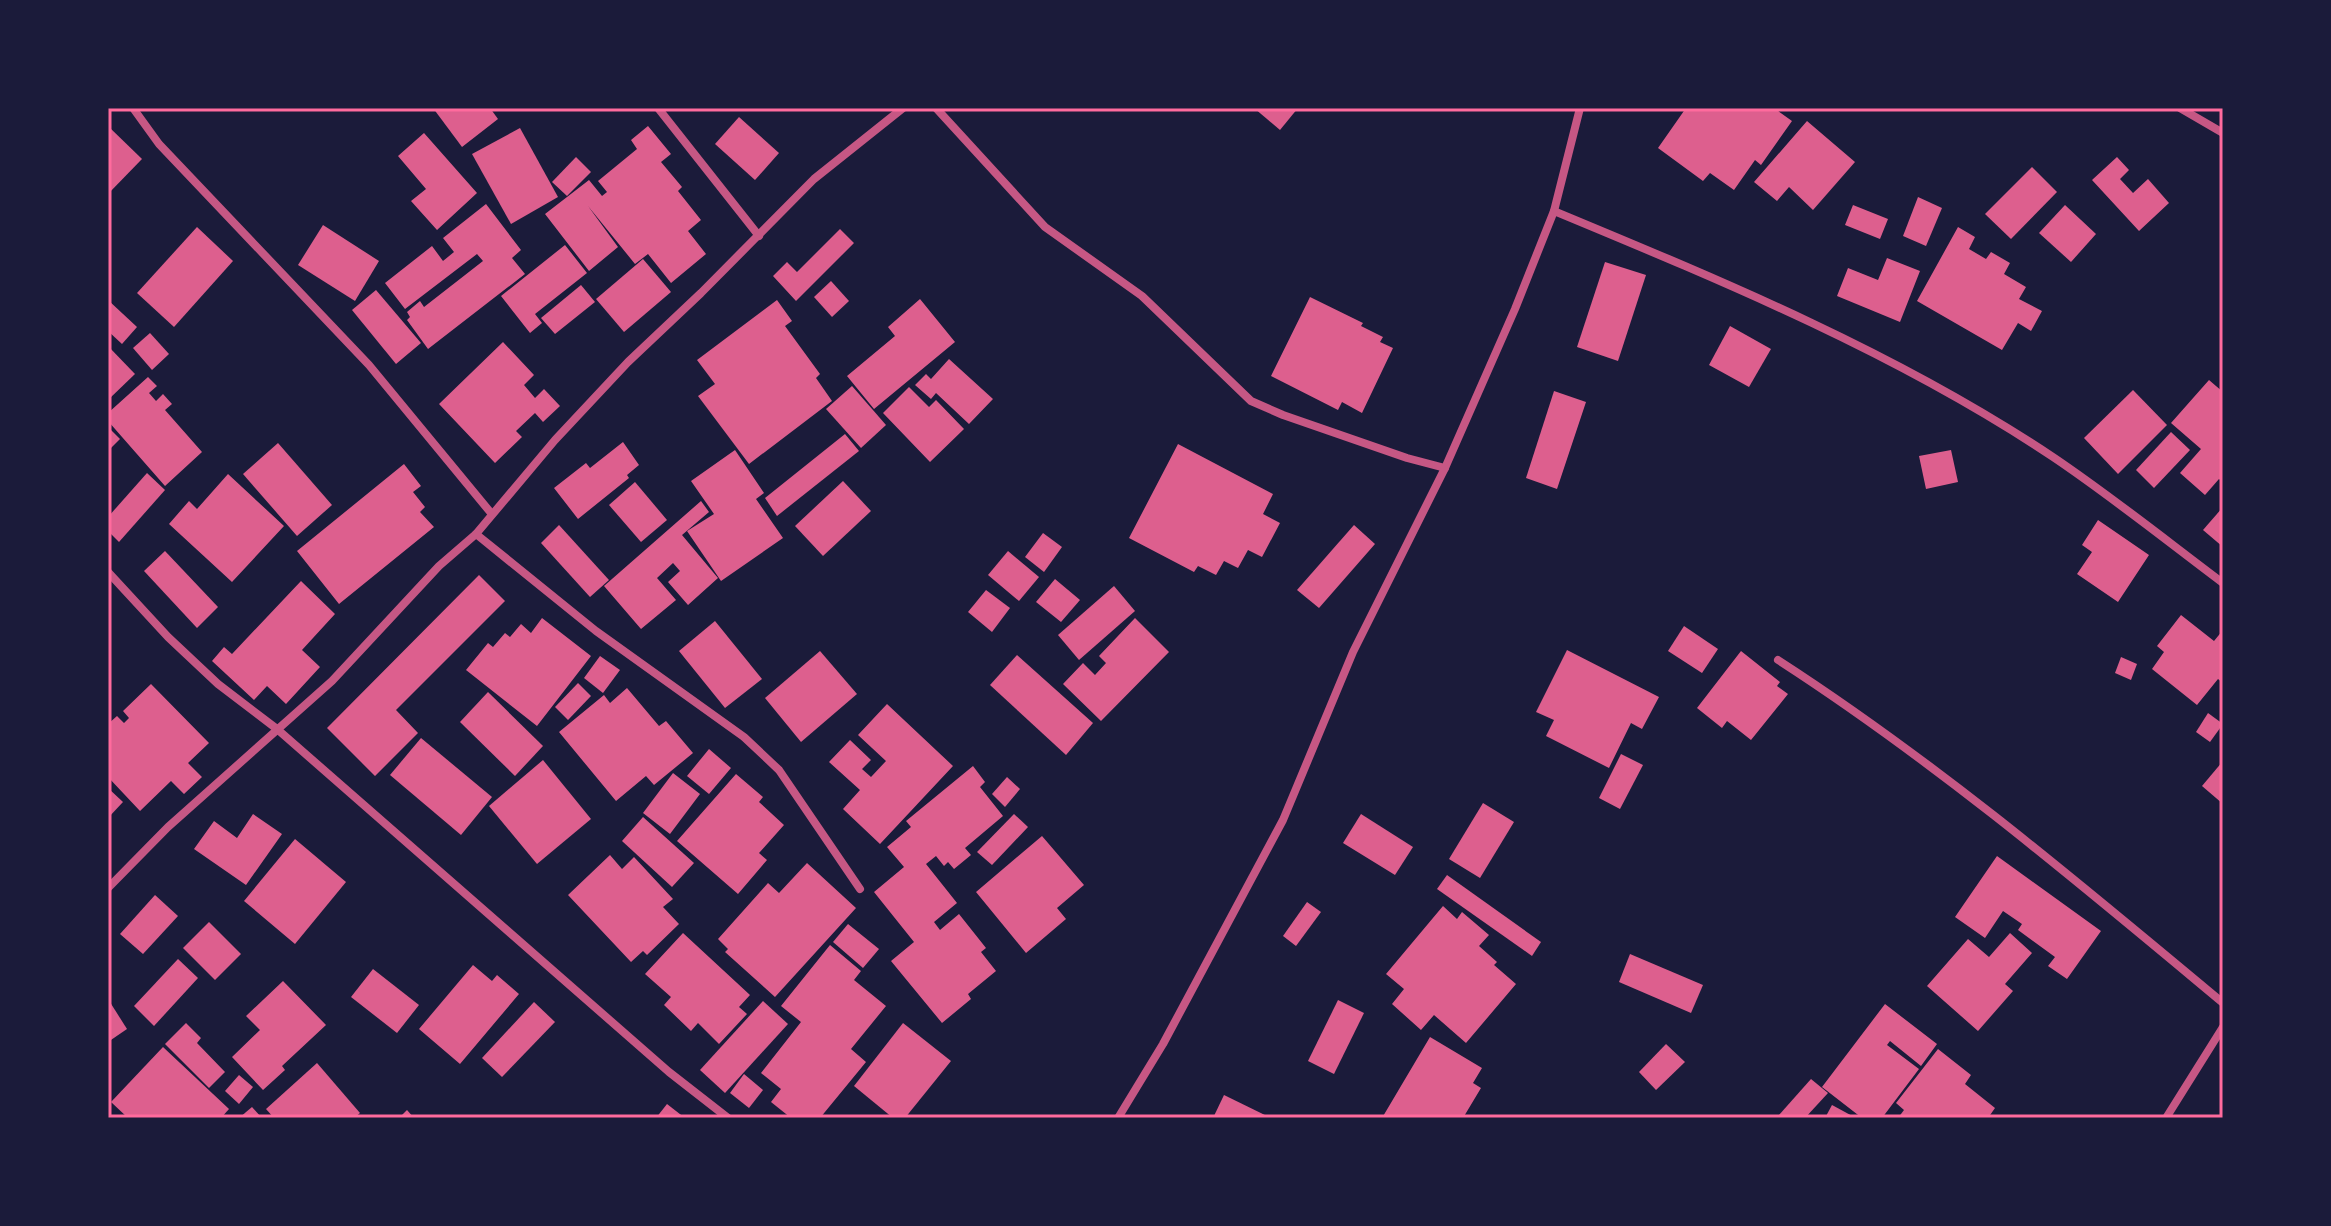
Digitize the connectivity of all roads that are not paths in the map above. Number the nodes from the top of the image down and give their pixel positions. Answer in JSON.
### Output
{"nodes":[{"id":1,"x":133,"y":108,"type":"edge"},
{"id":2,"x":658,"y":108,"type":"edge"},
{"id":3,"x":903,"y":108,"type":"edge"},
{"id":4,"x":936,"y":108,"type":"edge"},
{"id":5,"x":1580,"y":108,"type":"edge"},
{"id":6,"x":2180,"y":108,"type":"edge"},
{"id":7,"x":2223,"y":133,"type":"edge"},
{"id":8,"x":1554,"y":211,"type":"junction"},
{"id":9,"x":759,"y":236,"type":"junction"},
{"id":10,"x":1445,"y":468,"type":"junction"},
{"id":11,"x":491,"y":513,"type":"junction"},
{"id":12,"x":476,"y":534,"type":"junction"},
{"id":13,"x":108,"y":572,"type":"edge"},
{"id":14,"x":2223,"y":583,"type":"edge"},
{"id":15,"x":1778,"y":660,"type":"dead end"},
{"id":16,"x":277,"y":729,"type":"junction"},
{"id":17,"x":108,"y":888,"type":"edge"},
{"id":18,"x":860,"y":889,"type":"dead end"},
{"id":19,"x":2223,"y":1003,"type":"edge"},
{"id":20,"x":2223,"y":1027,"type":"edge"},
{"id":21,"x":728,"y":1118,"type":"edge"},
{"id":22,"x":1118,"y":1118,"type":"edge"},
{"id":23,"x":2166,"y":1118,"type":"edge"}],
"edges":[{"from":1,"to":11,"type":"street"},
{"from":2,"to":9,"type":"street"},
{"from":3,"to":9,"type":"street"},
{"from":4,"to":10,"type":"street"},
{"from":5,"to":8,"type":"street"},
{"from":6,"to":7,"type":"street"},
{"from":8,"to":10,"type":"street"},
{"from":8,"to":14,"type":"street"},
{"from":9,"to":11,"type":"street"},
{"from":10,"to":22,"type":"street"},
{"from":11,"to":12,"type":"street"},
{"from":12,"to":16,"type":"street"},
{"from":12,"to":18,"type":"street"},
{"from":13,"to":16,"type":"street"},
{"from":15,"to":19,"type":"street"},
{"from":16,"to":17,"type":"street"},
{"from":16,"to":21,"type":"street"},
{"from":20,"to":23,"type":"street"}]}
